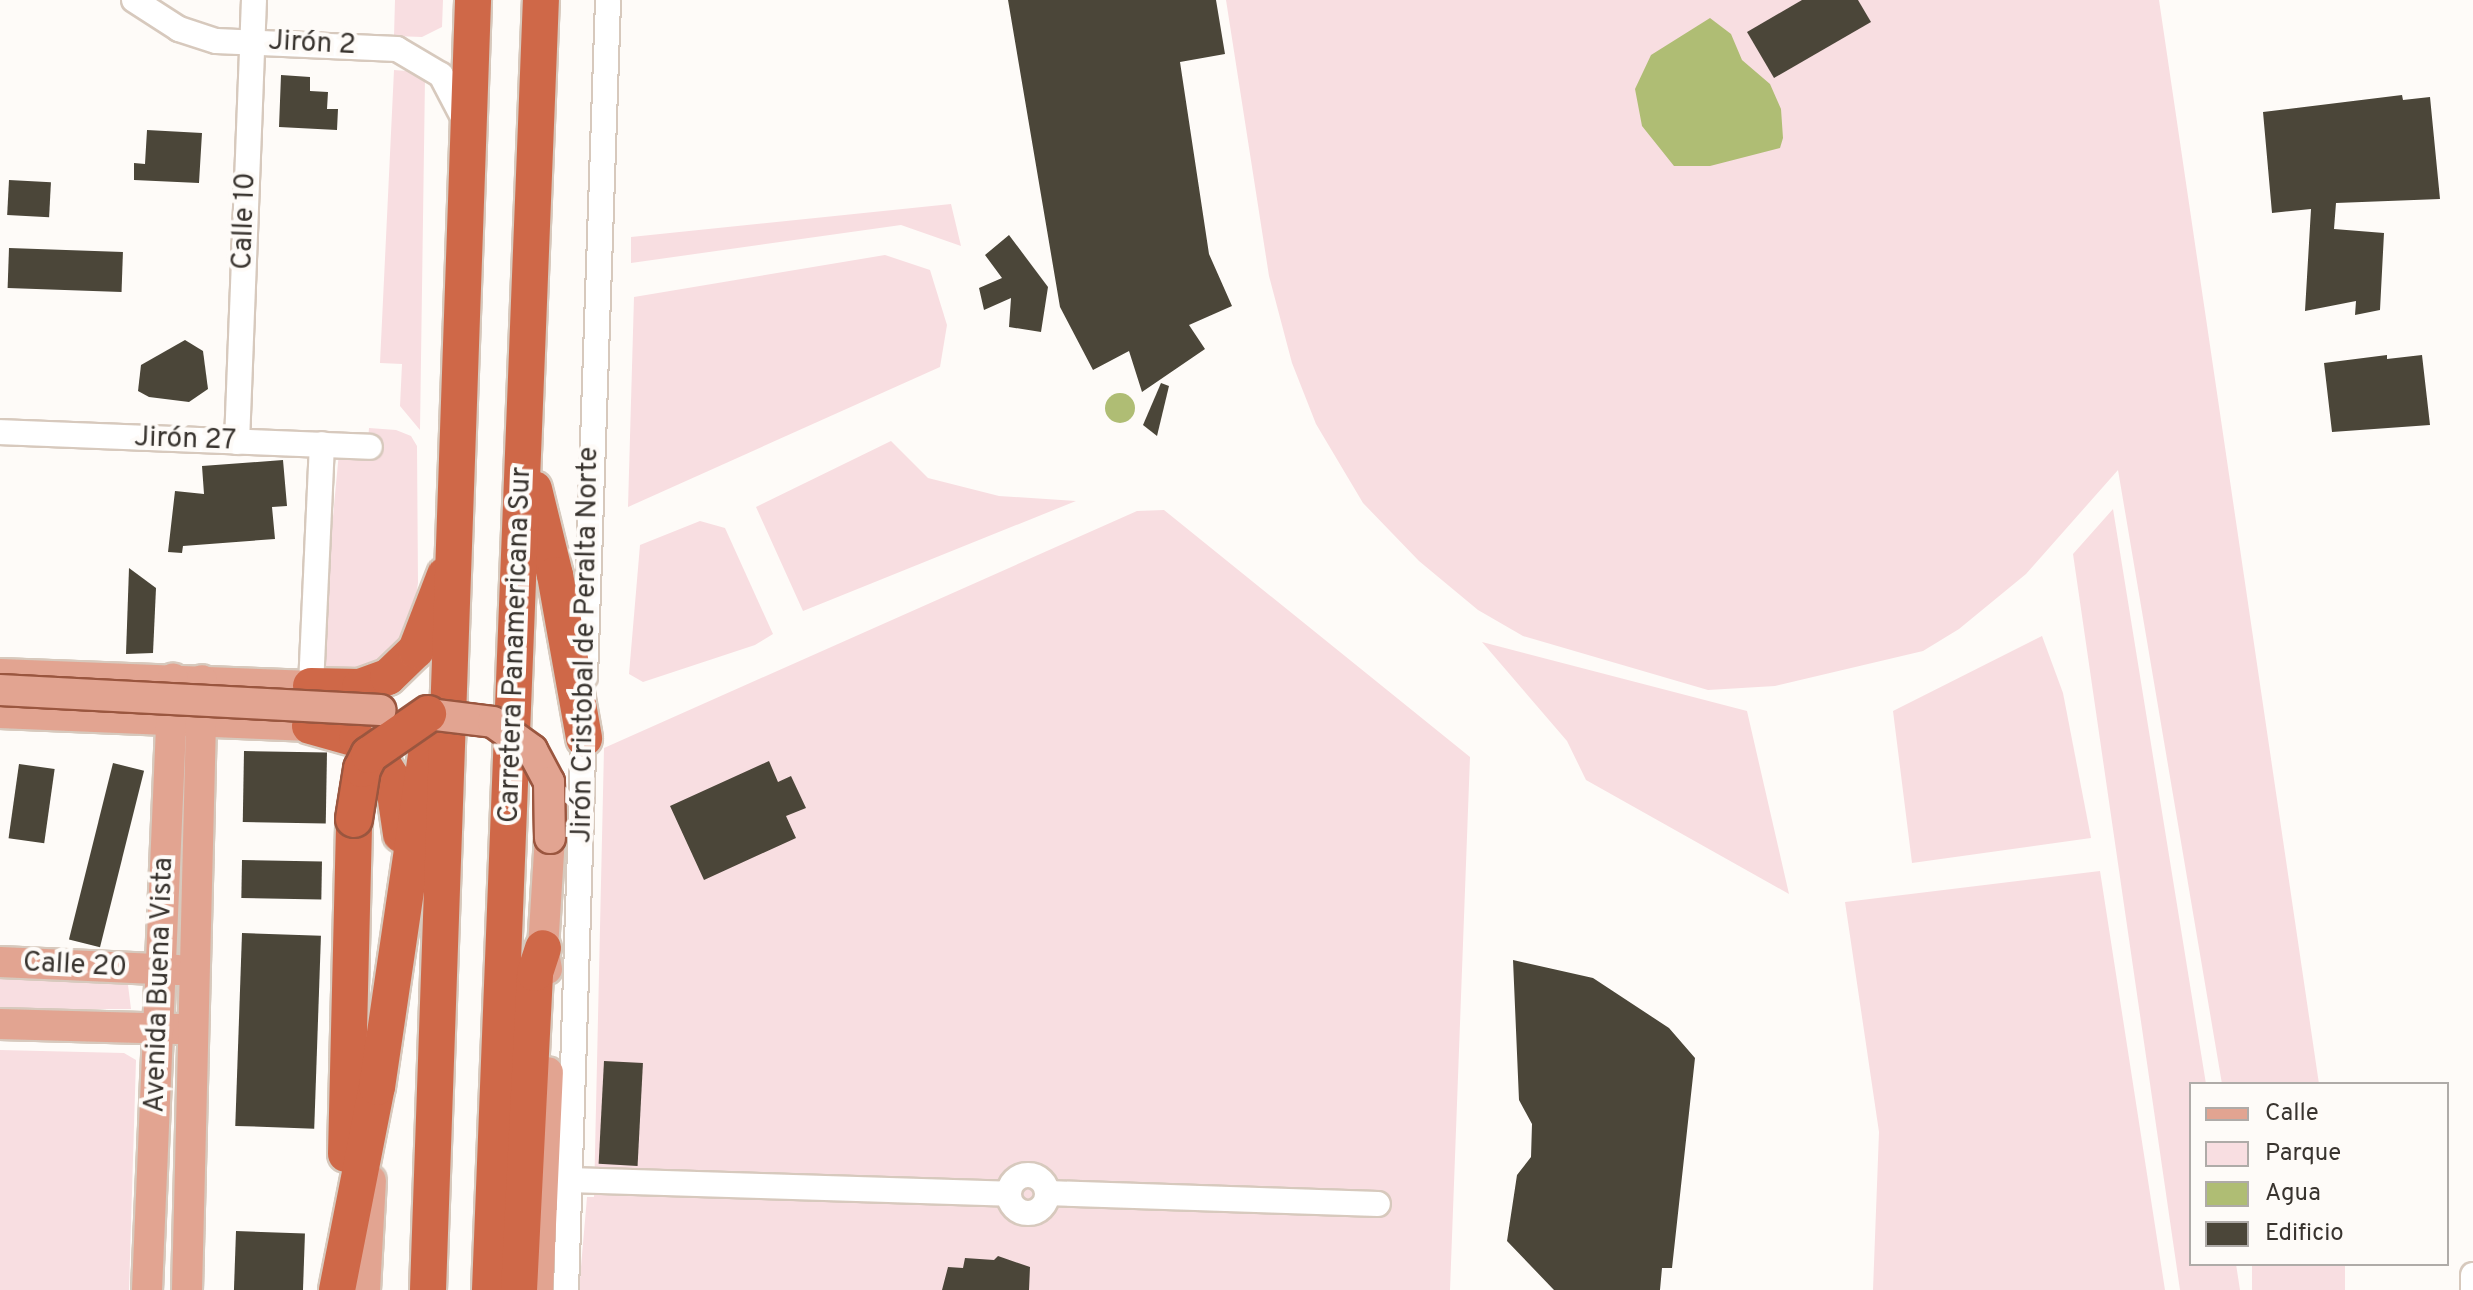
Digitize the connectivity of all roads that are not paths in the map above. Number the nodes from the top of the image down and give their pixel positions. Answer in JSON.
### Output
{"nodes":[{"id":1,"x":134,"y":0,"type":"edge"},
{"id":2,"x":254,"y":0,"type":"edge"},
{"id":3,"x":473,"y":0,"type":"edge"},
{"id":4,"x":541,"y":0,"type":"edge"},
{"id":5,"x":608,"y":0,"type":"edge"},
{"id":6,"x":252,"y":42,"type":"junction"},
{"id":7,"x":465,"y":122,"type":"junction"},
{"id":8,"x":0,"y":432,"type":"edge"},
{"id":9,"x":237,"y":442,"type":"junction"},
{"id":10,"x":322,"y":444,"type":"junction"},
{"id":11,"x":370,"y":447,"type":"dead end"},
{"id":12,"x":524,"y":456,"type":"junction"},
{"id":13,"x":453,"y":557,"type":"junction"},
{"id":14,"x":451,"y":668,"type":"junction"},
{"id":15,"x":0,"y":674,"type":"edge"},
{"id":16,"x":188,"y":680,"type":"junction"},
{"id":17,"x":311,"y":686,"type":"junction"},
{"id":18,"x":0,"y":690,"type":"edge"},
{"id":19,"x":0,"y":713,"type":"edge"},
{"id":20,"x":428,"y":714,"type":"junction"},
{"id":21,"x":186,"y":719,"type":"junction"},
{"id":22,"x":310,"y":726,"type":"joint"},
{"id":23,"x":584,"y":738,"type":"junction"},
{"id":24,"x":403,"y":899,"type":"junction"},
{"id":25,"x":543,"y":948,"type":"junction"},
{"id":26,"x":0,"y":962,"type":"edge"},
{"id":27,"x":160,"y":970,"type":"junction"},
{"id":28,"x":197,"y":971,"type":"junction"},
{"id":29,"x":0,"y":1024,"type":"edge"},
{"id":30,"x":160,"y":1028,"type":"junction"},
{"id":31,"x":196,"y":1030,"type":"junction"},
{"id":32,"x":377,"y":1087,"type":"junction"},
{"id":33,"x":569,"y":1180,"type":"junction"},
{"id":34,"x":1378,"y":1204,"type":"dead end"},
{"id":35,"x":345,"y":1240,"type":"junction"},
{"id":36,"x":2473,"y":1275,"type":"edge"},
{"id":37,"x":147,"y":1290,"type":"edge"},
{"id":38,"x":187,"y":1290,"type":"edge"},
{"id":39,"x":337,"y":1290,"type":"edge"},
{"id":40,"x":365,"y":1290,"type":"edge"},
{"id":41,"x":428,"y":1290,"type":"edge"},
{"id":42,"x":490,"y":1290,"type":"edge"},
{"id":43,"x":519,"y":1290,"type":"edge"},
{"id":44,"x":538,"y":1290,"type":"edge"},
{"id":45,"x":566,"y":1290,"type":"edge"},
{"id":46,"x":2473,"y":1290,"type":"edge"}],
"edges":[{"from":1,"to":6,"type":"street","name":"Jirón 2"},
{"from":2,"to":6,"type":"street","name":"Calle 10"},
{"from":3,"to":7,"type":"highway"},
{"from":4,"to":12,"type":"highway","name":"Carretera Panamericana Sur"},
{"from":5,"to":23,"type":"street","name":"Jirón Cristobal de Peralta Norte"},
{"from":6,"to":7,"type":"street","name":"Jirón 2"},
{"from":6,"to":9,"type":"street","name":"Calle 10"},
{"from":7,"to":13,"type":"highway"},
{"from":8,"to":9,"type":"street","name":"Jirón 27"},
{"from":9,"to":10,"type":"street","name":"Jirón 27"},
{"from":10,"to":11,"type":"street","name":"Jirón 27"},
{"from":10,"to":17,"type":"street"},
{"from":12,"to":23,"type":"highway"},
{"from":12,"to":42,"type":"highway","name":"Carretera Panamericana Sur"},
{"from":13,"to":14,"type":"highway"},
{"from":13,"to":17,"type":"highway"},
{"from":14,"to":24,"type":"highway"},
{"from":14,"to":41,"type":"highway"},
{"from":15,"to":16,"type":"main road"},
{"from":16,"to":17,"type":"main road"},
{"from":16,"to":21,"type":"main road","name":"Avenida Buena Vista"},
{"from":18,"to":20,"type":"main road","bridge":true},
{"from":19,"to":21,"type":"main road"},
{"from":20,"to":25,"type":"main road","bridge":true},
{"from":20,"to":35,"type":"highway","bridge":true},
{"from":21,"to":22,"type":"main road"},
{"from":21,"to":27,"type":"main road","name":"Avenida Buena Vista"},
{"from":21,"to":28,"type":"main road","name":"Avenida Buena Vista"},
{"from":22,"to":24,"type":"highway"},
{"from":23,"to":33,"type":"street","name":"Jirón Cristobal de Peralta Norte"},
{"from":24,"to":32,"type":"highway"},
{"from":25,"to":43,"type":"highway"},
{"from":25,"to":44,"type":"main road"},
{"from":26,"to":27,"type":"main road","name":"Calle 20"},
{"from":27,"to":28,"type":"main road","name":"Calle 20"},
{"from":27,"to":30,"type":"main road","name":"Avenida Buena Vista"},
{"from":28,"to":31,"type":"main road","name":"Avenida Buena Vista"},
{"from":29,"to":30,"type":"main road","name":"Calle 20"},
{"from":30,"to":31,"type":"main road","name":"Calle 20"},
{"from":30,"to":37,"type":"main road","name":"Avenida Buena Vista"},
{"from":31,"to":38,"type":"main road","name":"Avenida Buena Vista"},
{"from":32,"to":35,"type":"highway"},
{"from":32,"to":40,"type":"main road"},
{"from":33,"to":34,"type":"street"},
{"from":33,"to":45,"type":"street","name":"Jirón Cristobal de Peralta Norte"},
{"from":35,"to":39,"type":"highway"},
{"from":36,"to":46,"type":"street"}]}
